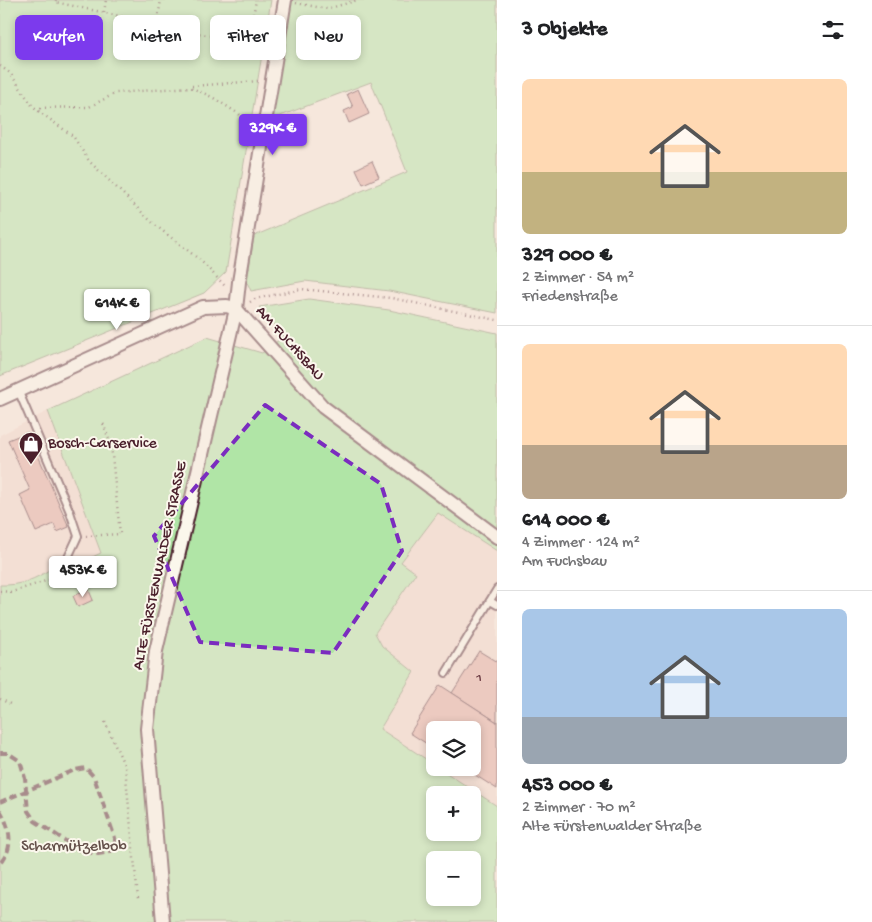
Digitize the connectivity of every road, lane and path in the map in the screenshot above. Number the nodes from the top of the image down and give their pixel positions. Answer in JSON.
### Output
{"nodes":[{"id":1,"x":56,"y":0,"type":"edge"},
{"id":2,"x":106,"y":0,"type":"edge"},
{"id":3,"x":161,"y":0,"type":"edge"},
{"id":4,"x":256,"y":0,"type":"edge"},
{"id":5,"x":285,"y":0,"type":"edge"},
{"id":6,"x":358,"y":0,"type":"edge"},
{"id":7,"x":104,"y":12,"type":"junction"},
{"id":8,"x":117,"y":15,"type":"edge"},
{"id":9,"x":158,"y":15,"type":"edge"},
{"id":10,"x":200,"y":33,"type":"edge"},
{"id":11,"x":0,"y":66,"type":"edge"},
{"id":12,"x":271,"y":80,"type":"junction"},
{"id":13,"x":190,"y":86,"type":"junction"},
{"id":14,"x":34,"y":108,"type":"junction"},
{"id":15,"x":262,"y":139,"type":"junction"},
{"id":16,"x":236,"y":309,"type":"junction"},
{"id":17,"x":497,"y":320,"type":"edge"},
{"id":18,"x":18,"y":390,"type":"junction"},
{"id":19,"x":0,"y":399,"type":"edge"},
{"id":20,"x":103,"y":423,"type":"dead end"},
{"id":21,"x":78,"y":536,"type":"junction"},
{"id":22,"x":497,"y":537,"type":"edge"},
{"id":23,"x":64,"y":566,"type":"joint"},
{"id":24,"x":497,"y":589,"type":"edge"},
{"id":25,"x":0,"y":591,"type":"edge"},
{"id":26,"x":490,"y":601,"type":"junction"},
{"id":27,"x":497,"y":605,"type":"edge"},
{"id":28,"x":446,"y":673,"type":"dead end"},
{"id":29,"x":0,"y":699,"type":"edge"},
{"id":30,"x":10,"y":704,"type":"dead end"},
{"id":31,"x":106,"y":722,"type":"dead end"},
{"id":32,"x":138,"y":899,"type":"dead end"},
{"id":33,"x":163,"y":922,"type":"edge"}],
"edges":[{"from":1,"to":7,"type":"path"},
{"from":2,"to":7,"type":"path"},
{"from":3,"to":9,"type":"path"},
{"from":4,"to":10,"type":"path"},
{"from":5,"to":6,"type":"path"},
{"from":5,"to":12,"type":"street","name":"ALTE FÜRSTENWALDER STRASSE"},
{"from":7,"to":8,"type":"path"},
{"from":11,"to":14,"type":"path"},
{"from":12,"to":13,"type":"path"},
{"from":12,"to":15,"type":"street","name":"ALTE FÜRSTENWALDER STRASSE"},
{"from":13,"to":14,"type":"path"},
{"from":13,"to":15,"type":"path"},
{"from":14,"to":16,"type":"path"},
{"from":15,"to":16,"type":"street","name":"ALTE FÜRSTENWALDER STRASSE"},
{"from":16,"to":17,"type":"path"},
{"from":16,"to":18,"type":"street","name":"AM FUCHSBAU"},
{"from":16,"to":22,"type":"street","name":"AM FUCHSBAU"},
{"from":16,"to":33,"type":"street","name":"ALTE FÜRSTENWALDER STRASSE"},
{"from":18,"to":19,"type":"street","name":"AM FUCHSBAU"},
{"from":18,"to":21,"type":"lane"},
{"from":20,"to":21,"type":"path"},
{"from":21,"to":23,"type":"lane"},
{"from":23,"to":25,"type":"path"},
{"from":24,"to":26,"type":"lane"},
{"from":26,"to":27,"type":"lane"},
{"from":26,"to":28,"type":"lane"},
{"from":29,"to":30,"type":"path"},
{"from":31,"to":32,"type":"path"}]}
